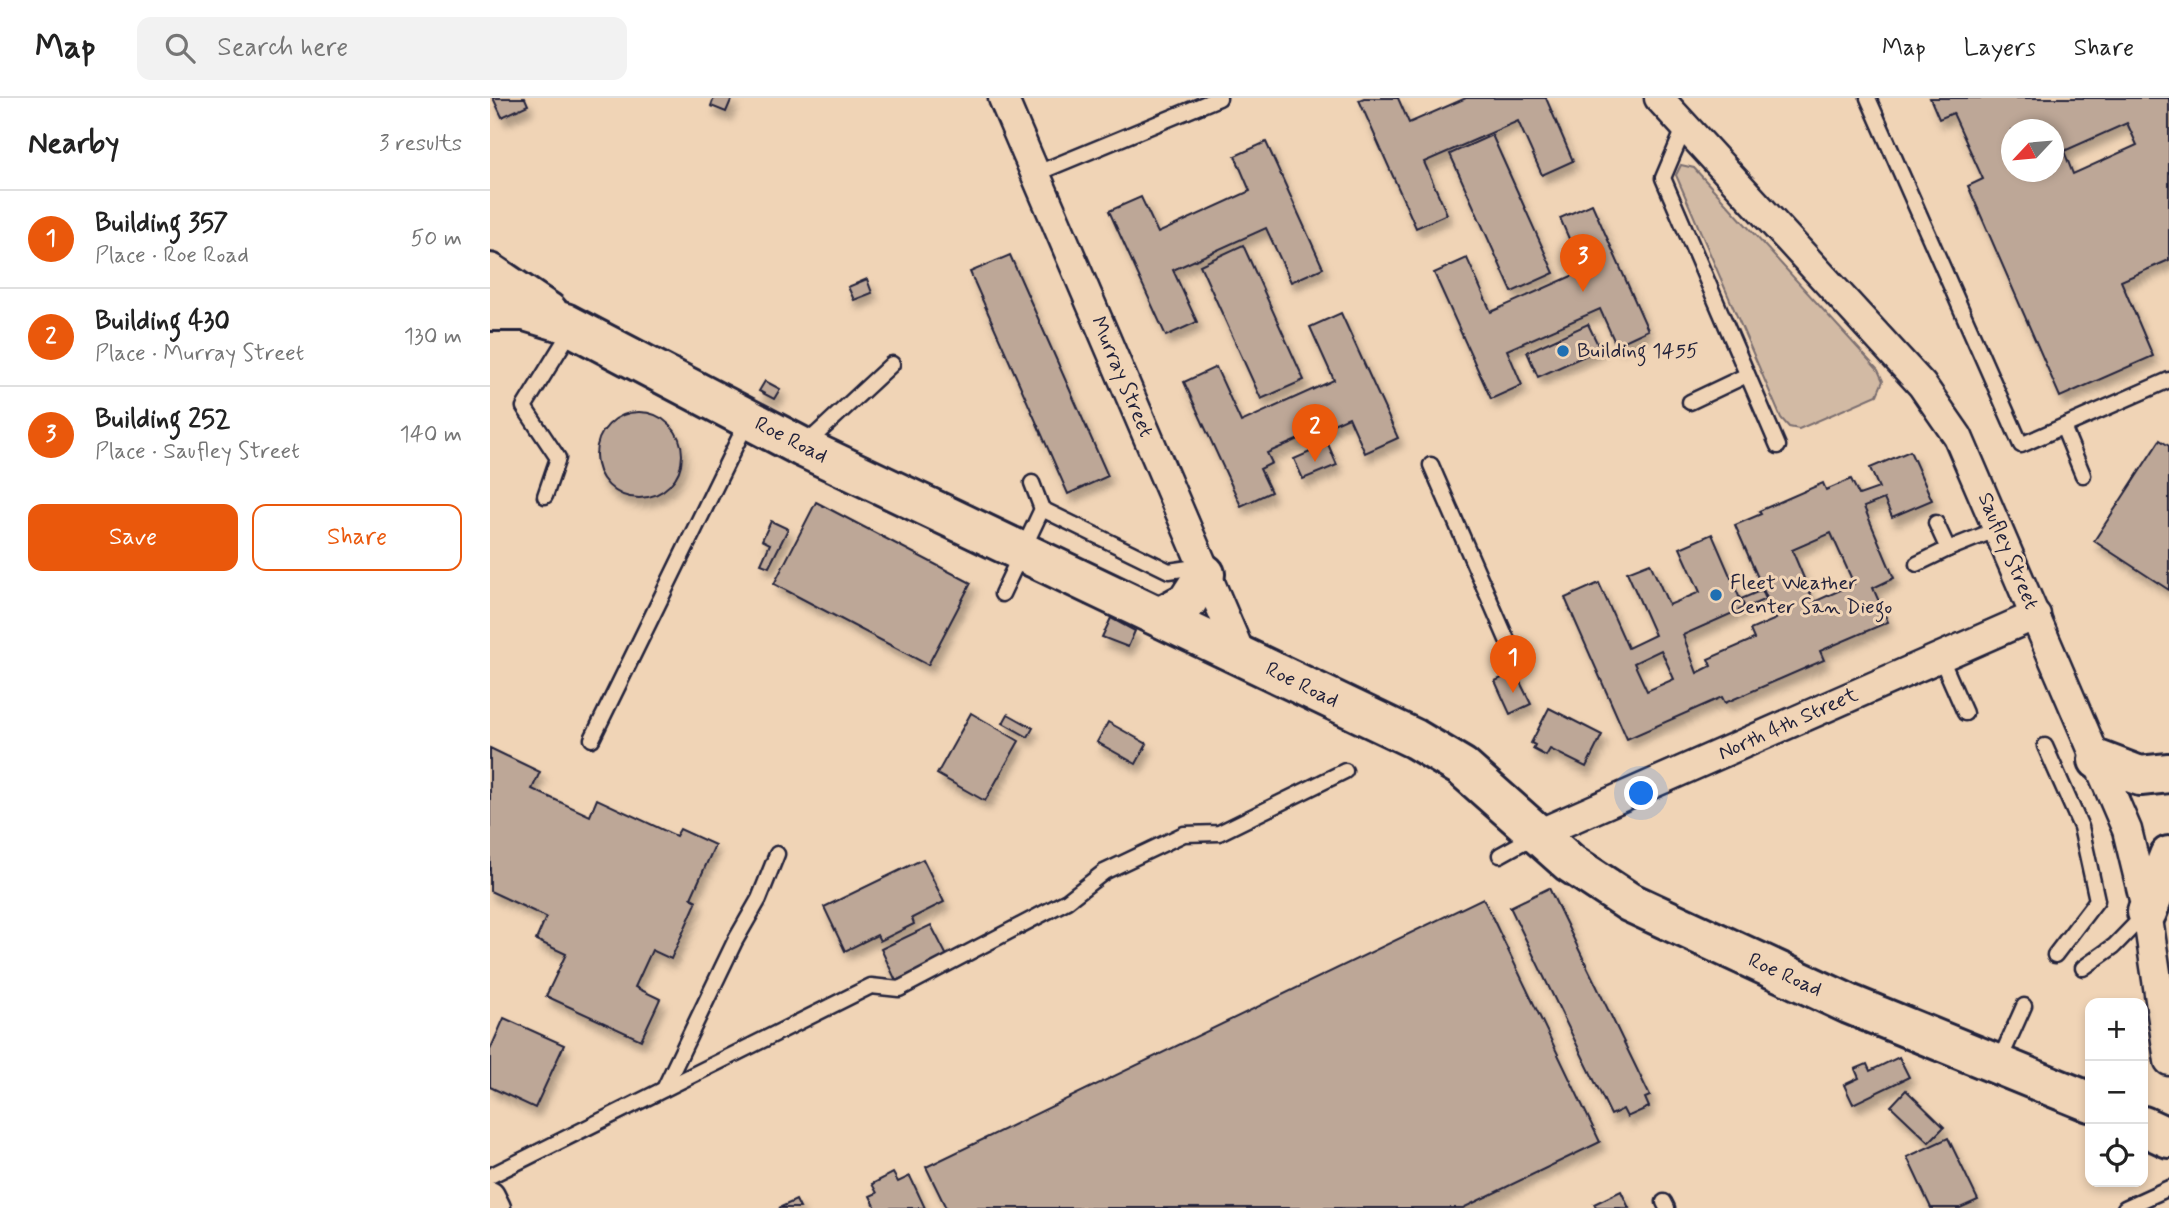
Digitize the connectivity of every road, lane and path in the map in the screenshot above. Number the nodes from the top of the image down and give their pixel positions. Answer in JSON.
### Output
{"nodes":[{"id":1,"x":1003,"y":98,"type":"edge"},
{"id":2,"x":1219,"y":98,"type":"edge"},
{"id":3,"x":1659,"y":98,"type":"edge"},
{"id":4,"x":1868,"y":98,"type":"edge"},
{"id":5,"x":1685,"y":126,"type":"junction"},
{"id":6,"x":1035,"y":174,"type":"junction"},
{"id":7,"x":490,"y":273,"type":"edge"},
{"id":8,"x":490,"y":311,"type":"edge"},
{"id":9,"x":569,"y":325,"type":"junction"},
{"id":10,"x":892,"y":364,"type":"dead end"},
{"id":11,"x":1747,"y":375,"type":"junction"},
{"id":12,"x":2162,"y":383,"type":"edge"},
{"id":13,"x":2169,"y":394,"type":"edge"},
{"id":14,"x":1690,"y":402,"type":"dead end"},
{"id":15,"x":749,"y":419,"type":"junction"},
{"id":16,"x":2064,"y":429,"type":"junction"},
{"id":17,"x":1778,"y":446,"type":"dead end"},
{"id":18,"x":803,"y":447,"type":"junction"},
{"id":19,"x":1431,"y":465,"type":"dead end"},
{"id":20,"x":2083,"y":475,"type":"dead end"},
{"id":21,"x":1032,"y":483,"type":"dead end"},
{"id":22,"x":545,"y":496,"type":"dead end"},
{"id":23,"x":1042,"y":509,"type":"junction"},
{"id":24,"x":1936,"y":523,"type":"dead end"},
{"id":25,"x":1998,"y":528,"type":"junction"},
{"id":26,"x":1948,"y":550,"type":"junction"},
{"id":27,"x":1021,"y":552,"type":"junction"},
{"id":28,"x":1917,"y":564,"type":"dead end"},
{"id":29,"x":1203,"y":570,"type":"junction"},
{"id":30,"x":1002,"y":594,"type":"dead end"},
{"id":31,"x":2036,"y":615,"type":"junction"},
{"id":32,"x":1161,"y":616,"type":"junction"},
{"id":33,"x":1508,"y":642,"type":"dead end"},
{"id":34,"x":1241,"y":655,"type":"junction"},
{"id":35,"x":1940,"y":656,"type":"junction"},
{"id":36,"x":1965,"y":713,"type":"dead end"},
{"id":37,"x":592,"y":739,"type":"dead end"},
{"id":38,"x":2045,"y":746,"type":"dead end"},
{"id":39,"x":2098,"y":760,"type":"junction"},
{"id":40,"x":1345,"y":771,"type":"dead end"},
{"id":41,"x":2169,"y":773,"type":"edge"},
{"id":42,"x":1540,"y":833,"type":"junction"},
{"id":43,"x":777,"y":854,"type":"dead end"},
{"id":44,"x":1500,"y":855,"type":"dead end"},
{"id":45,"x":2169,"y":856,"type":"edge"},
{"id":46,"x":2158,"y":919,"type":"edge"},
{"id":47,"x":2055,"y":955,"type":"dead end"},
{"id":48,"x":2083,"y":968,"type":"dead end"},
{"id":49,"x":2024,"y":1006,"type":"dead end"},
{"id":50,"x":2169,"y":1061,"type":"edge"},
{"id":51,"x":1996,"y":1067,"type":"junction"},
{"id":52,"x":664,"y":1089,"type":"junction"},
{"id":53,"x":2085,"y":1100,"type":"edge"},
{"id":54,"x":2148,"y":1128,"type":"edge"},
{"id":55,"x":2169,"y":1138,"type":"edge"},
{"id":56,"x":490,"y":1176,"type":"edge"},
{"id":57,"x":2169,"y":1188,"type":"edge"},
{"id":58,"x":490,"y":1196,"type":"edge"},
{"id":59,"x":496,"y":1208,"type":"edge"},
{"id":60,"x":2125,"y":1208,"type":"edge"}],
"edges":[{"from":1,"to":6,"type":"street","name":"Murray Street"},
{"from":2,"to":6,"type":"lane"},
{"from":3,"to":5,"type":"street","name":"Saufley Street"},
{"from":4,"to":16,"type":"lane"},
{"from":5,"to":11,"type":"lane"},
{"from":5,"to":25,"type":"street","name":"Saufley Street"},
{"from":6,"to":29,"type":"street","name":"Murray Street"},
{"from":7,"to":9,"type":"street"},
{"from":8,"to":9,"type":"street","name":"Roe Road"},
{"from":9,"to":15,"type":"street","name":"Roe Road"},
{"from":9,"to":22,"type":"lane"},
{"from":10,"to":18,"type":"lane"},
{"from":11,"to":14,"type":"lane"},
{"from":11,"to":17,"type":"lane"},
{"from":12,"to":13,"type":"lane"},
{"from":12,"to":16,"type":"lane"},
{"from":15,"to":18,"type":"street","name":"Roe Road"},
{"from":15,"to":37,"type":"lane"},
{"from":16,"to":20,"type":"lane"},
{"from":18,"to":27,"type":"street","name":"Roe Road"},
{"from":19,"to":33,"type":"lane"},
{"from":21,"to":23,"type":"lane"},
{"from":23,"to":27,"type":"lane"},
{"from":23,"to":29,"type":"lane"},
{"from":24,"to":26,"type":"lane"},
{"from":25,"to":26,"type":"lane"},
{"from":25,"to":31,"type":"street","name":"Saufley Street"},
{"from":26,"to":28,"type":"lane"},
{"from":27,"to":30,"type":"lane"},
{"from":27,"to":32,"type":"street","name":"Roe Road"},
{"from":29,"to":32,"type":"street"},
{"from":29,"to":34,"type":"street","name":"Murray Street"},
{"from":31,"to":35,"type":"street","name":"North 4th Street"},
{"from":31,"to":39,"type":"street","name":"Saufley Street"},
{"from":32,"to":34,"type":"street","name":"Roe Road"},
{"from":34,"to":42,"type":"street","name":"Roe Road"},
{"from":35,"to":36,"type":"lane"},
{"from":35,"to":42,"type":"street","name":"North 4th Street"},
{"from":38,"to":47,"type":"lane"},
{"from":39,"to":41,"type":"street"},
{"from":39,"to":46,"type":"street","name":"Saufley Street"},
{"from":40,"to":52,"type":"lane"},
{"from":42,"to":44,"type":"lane"},
{"from":42,"to":51,"type":"street","name":"Roe Road"},
{"from":43,"to":52,"type":"lane"},
{"from":45,"to":46,"type":"street"},
{"from":46,"to":48,"type":"lane"},
{"from":46,"to":50,"type":"street","name":"Saufley Street"},
{"from":49,"to":51,"type":"lane"},
{"from":51,"to":53,"type":"street","name":"Roe Road"},
{"from":52,"to":56,"type":"lane"},
{"from":54,"to":55,"type":"street"},
{"from":57,"to":60,"type":"lane"},
{"from":58,"to":59,"type":"street"}]}
